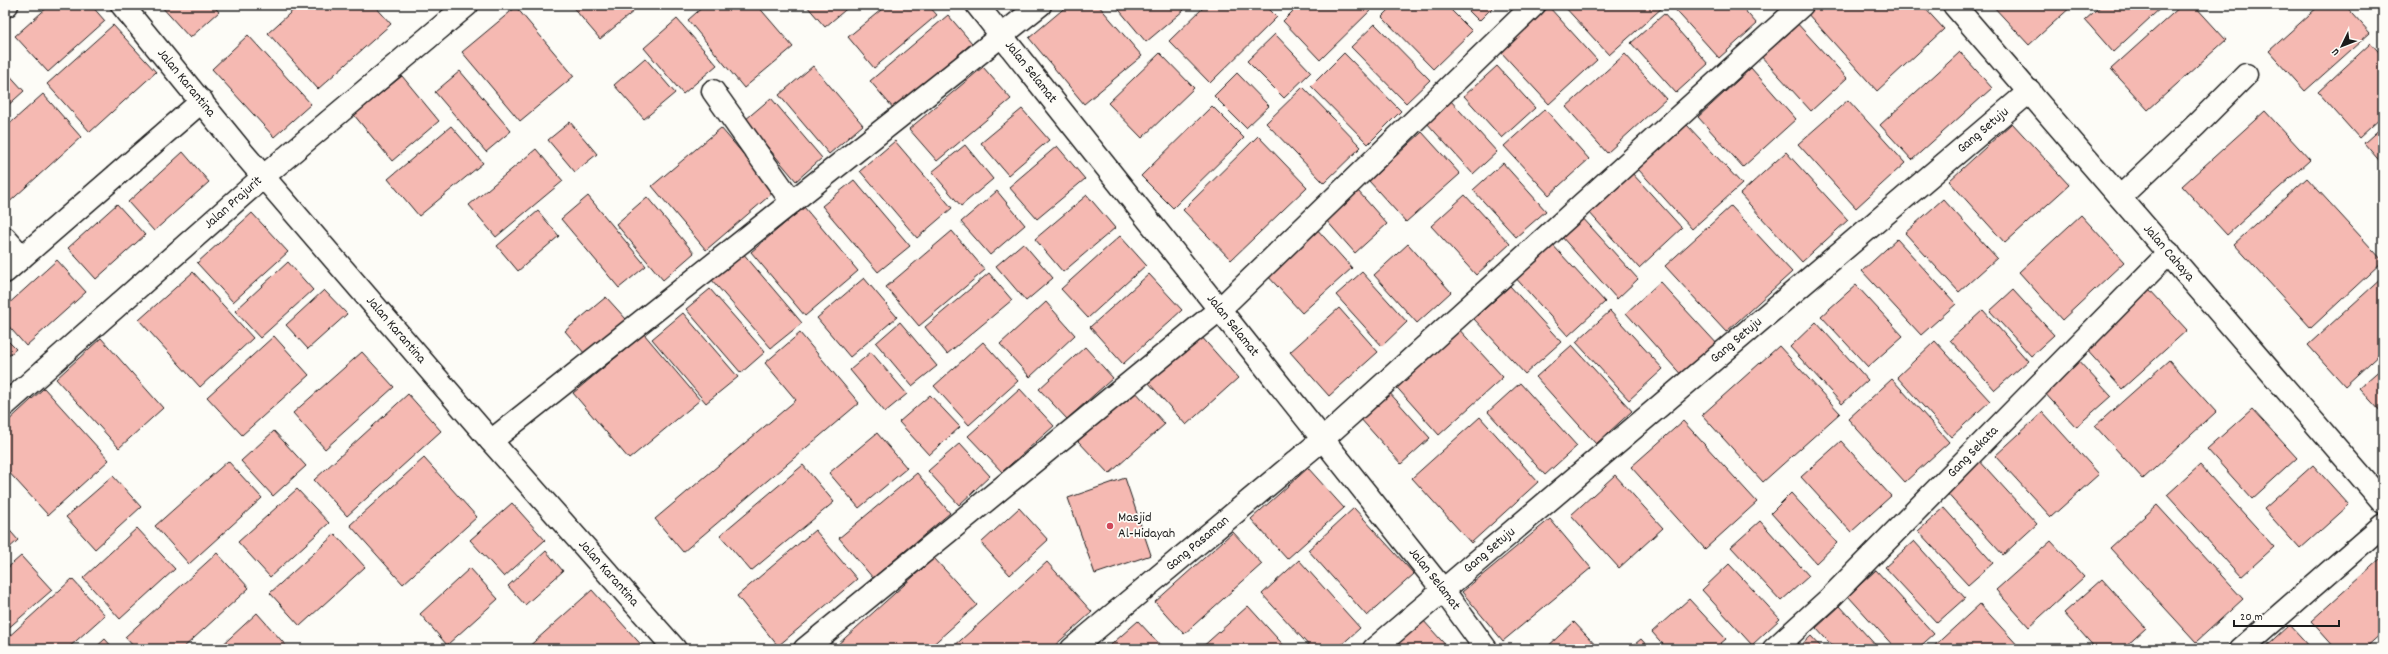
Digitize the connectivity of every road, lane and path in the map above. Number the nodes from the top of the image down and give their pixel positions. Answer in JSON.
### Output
{"nodes":[{"id":1,"x":122,"y":5,"type":"edge"},
{"id":2,"x":467,"y":5,"type":"edge"},
{"id":3,"x":977,"y":5,"type":"edge"},
{"id":4,"x":1040,"y":5,"type":"edge"},
{"id":5,"x":1534,"y":5,"type":"edge"},
{"id":6,"x":1802,"y":5,"type":"edge"},
{"id":7,"x":1954,"y":5,"type":"edge"},
{"id":8,"x":1001,"y":36,"type":"junction"},
{"id":9,"x":2246,"y":75,"type":"dead end"},
{"id":10,"x":713,"y":91,"type":"dead end"},
{"id":11,"x":2030,"y":91,"type":"junction"},
{"id":12,"x":202,"y":101,"type":"junction"},
{"id":13,"x":264,"y":176,"type":"junction"},
{"id":14,"x":2120,"y":197,"type":"junction"},
{"id":15,"x":792,"y":202,"type":"junction"},
{"id":16,"x":5,"y":238,"type":"edge"},
{"id":17,"x":2169,"y":252,"type":"junction"},
{"id":18,"x":22,"y":257,"type":"junction"},
{"id":19,"x":5,"y":272,"type":"edge"},
{"id":20,"x":1220,"y":309,"type":"junction"},
{"id":21,"x":5,"y":405,"type":"edge"},
{"id":22,"x":1323,"y":439,"type":"junction"},
{"id":23,"x":491,"y":441,"type":"junction"},
{"id":24,"x":2383,"y":502,"type":"edge"},
{"id":25,"x":2383,"y":525,"type":"edge"},
{"id":26,"x":1443,"y":590,"type":"junction"},
{"id":27,"x":675,"y":649,"type":"edge"},
{"id":28,"x":805,"y":649,"type":"edge"},
{"id":29,"x":1072,"y":649,"type":"edge"},
{"id":30,"x":1374,"y":649,"type":"edge"},
{"id":31,"x":1486,"y":649,"type":"edge"},
{"id":32,"x":1774,"y":649,"type":"edge"},
{"id":33,"x":2241,"y":649,"type":"edge"}],
"edges":[{"from":1,"to":12,"type":"street","name":"Jalan Karantina"},
{"from":2,"to":13,"type":"street","name":"Jalan Prajurit"},
{"from":3,"to":8,"type":"street","name":"Jalan Selamat"},
{"from":4,"to":8,"type":"street"},
{"from":5,"to":20,"type":"street"},
{"from":6,"to":22,"type":"street","name":"Gang Pasaman"},
{"from":7,"to":11,"type":"street","name":"Jalan Cahaya"},
{"from":8,"to":15,"type":"street"},
{"from":8,"to":20,"type":"street","name":"Jalan Selamat"},
{"from":9,"to":14,"type":"street"},
{"from":10,"to":15,"type":"street"},
{"from":11,"to":14,"type":"street","name":"Jalan Cahaya"},
{"from":11,"to":26,"type":"street","name":"Gang Setuju"},
{"from":12,"to":13,"type":"street","name":"Jalan Karantina"},
{"from":12,"to":18,"type":"street"},
{"from":13,"to":21,"type":"street","name":"Jalan Prajurit"},
{"from":13,"to":23,"type":"street","name":"Jalan Karantina"},
{"from":14,"to":17,"type":"street","name":"Jalan Cahaya"},
{"from":15,"to":23,"type":"street"},
{"from":16,"to":18,"type":"street"},
{"from":17,"to":24,"type":"street","name":"Jalan Cahaya"},
{"from":17,"to":32,"type":"street","name":"Gang Sekata"},
{"from":18,"to":19,"type":"street"},
{"from":20,"to":22,"type":"street","name":"Jalan Selamat"},
{"from":20,"to":28,"type":"street"},
{"from":22,"to":26,"type":"street","name":"Jalan Selamat"},
{"from":22,"to":29,"type":"street","name":"Gang Pasaman"},
{"from":23,"to":27,"type":"street","name":"Jalan Karantina"},
{"from":25,"to":33,"type":"street"},
{"from":26,"to":30,"type":"street","name":"Gang Setuju"},
{"from":26,"to":31,"type":"street","name":"Jalan Selamat"}]}
